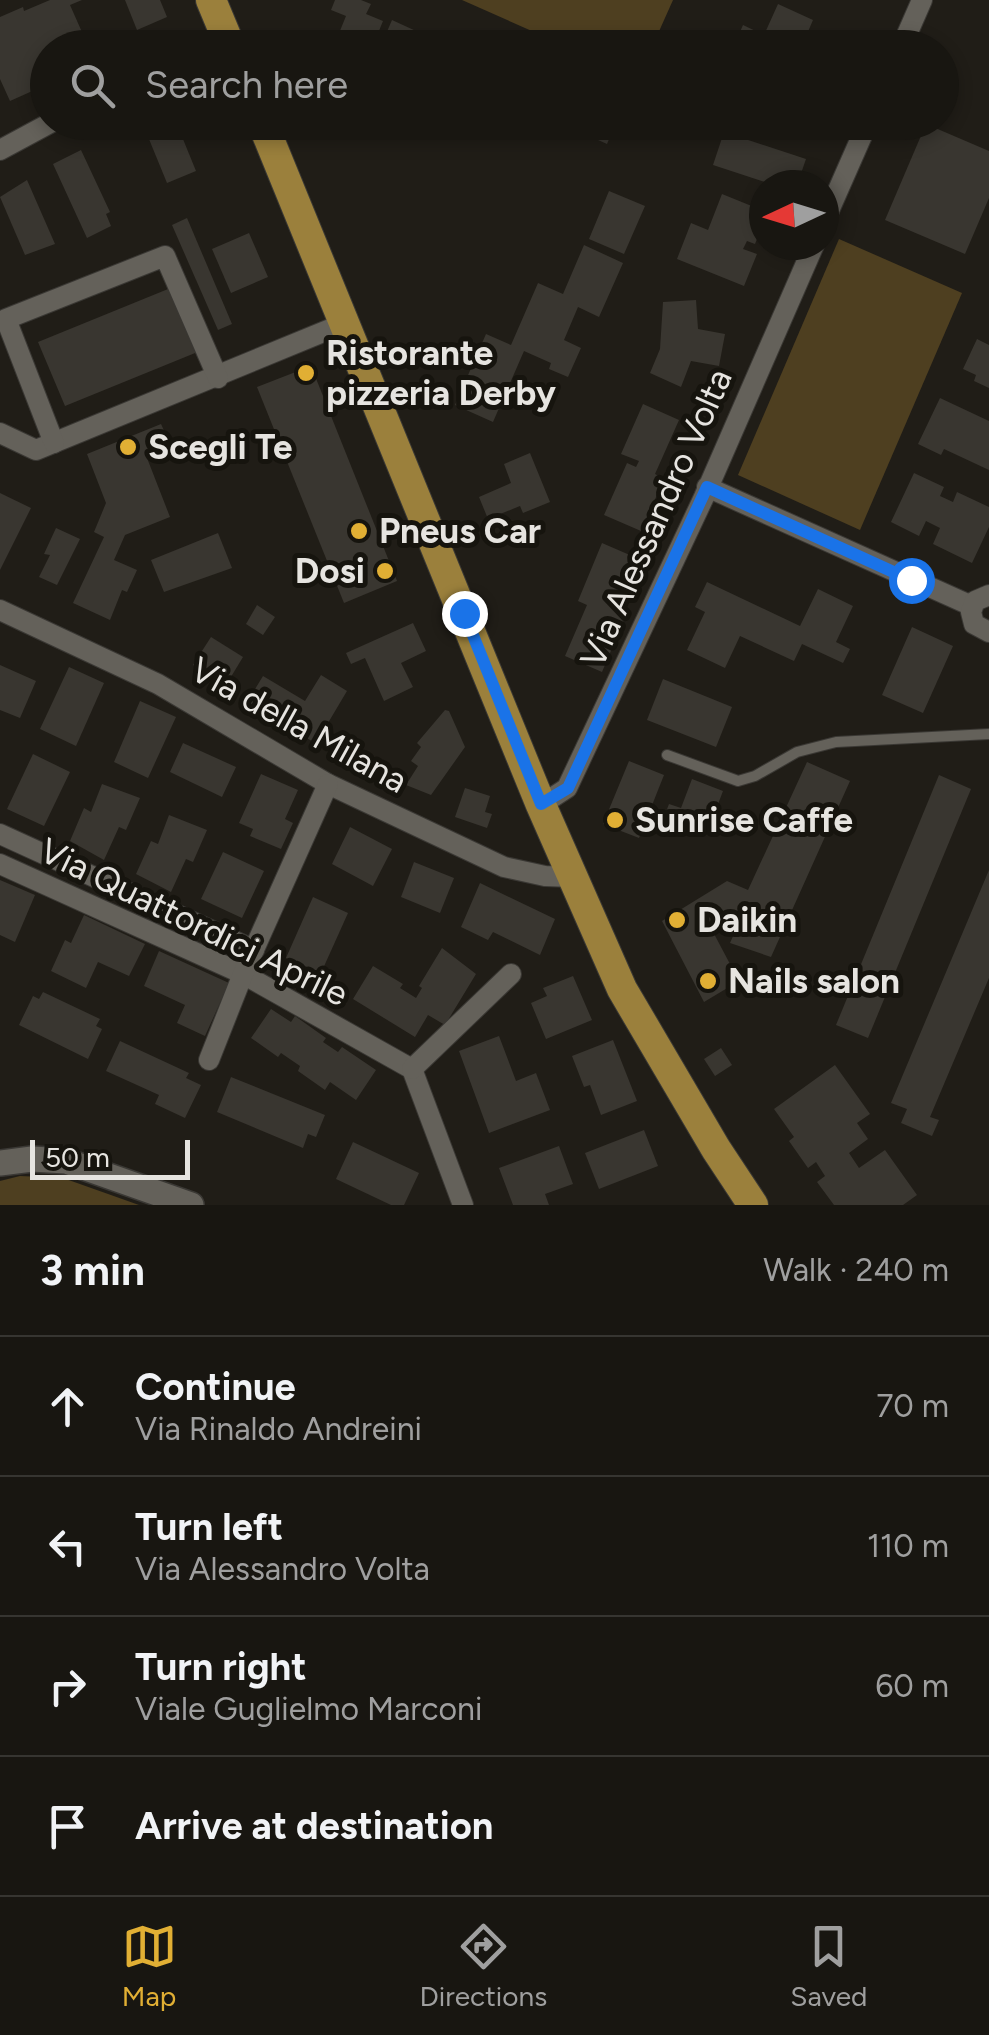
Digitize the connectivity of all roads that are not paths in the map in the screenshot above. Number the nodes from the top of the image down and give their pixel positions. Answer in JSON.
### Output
{"nodes":[{"id":1,"x":212,"y":0,"type":"edge"},
{"id":2,"x":922,"y":0,"type":"edge"},
{"id":3,"x":224,"y":30,"type":"edge"},
{"id":4,"x":909,"y":30,"type":"edge"},
{"id":5,"x":30,"y":134,"type":"edge"},
{"id":6,"x":269,"y":140,"type":"edge"},
{"id":7,"x":860,"y":140,"type":"edge"},
{"id":8,"x":0,"y":150,"type":"edge"},
{"id":9,"x":839,"y":188,"type":"edge"},
{"id":10,"x":807,"y":260,"type":"edge"},
{"id":11,"x":345,"y":322,"type":"junction"},
{"id":12,"x":218,"y":378,"type":"junction"},
{"id":13,"x":0,"y":433,"type":"edge"},
{"id":14,"x":54,"y":443,"type":"junction"},
{"id":15,"x":707,"y":487,"type":"junction"},
{"id":16,"x":981,"y":600,"type":"edge"},
{"id":17,"x":0,"y":610,"type":"edge"},
{"id":18,"x":989,"y":632,"type":"edge"},
{"id":19,"x":989,"y":734,"type":"edge"},
{"id":20,"x":667,"y":754,"type":"dead end"},
{"id":21,"x":328,"y":784,"type":"junction"},
{"id":22,"x":541,"y":804,"type":"junction"},
{"id":23,"x":0,"y":834,"type":"edge"},
{"id":24,"x":0,"y":864,"type":"edge"},
{"id":25,"x":572,"y":878,"type":"junction"},
{"id":26,"x":254,"y":950,"type":"junction"},
{"id":27,"x":243,"y":974,"type":"junction"},
{"id":28,"x":510,"y":974,"type":"dead end"},
{"id":29,"x":208,"y":1060,"type":"dead end"},
{"id":30,"x":412,"y":1069,"type":"junction"},
{"id":31,"x":0,"y":1163,"type":"edge"},
{"id":32,"x":190,"y":1205,"type":"edge"},
{"id":33,"x":463,"y":1205,"type":"edge"},
{"id":34,"x":752,"y":1205,"type":"edge"}],
"edges":[{"from":1,"to":3,"type":"main road"},
{"from":2,"to":4,"type":"street"},
{"from":5,"to":8,"type":"street"},
{"from":6,"to":11,"type":"main road"},
{"from":7,"to":9,"type":"street"},
{"from":10,"to":15,"type":"street","name":"Via Alessandro Volta"},
{"from":11,"to":12,"type":"street"},
{"from":11,"to":22,"type":"main road"},
{"from":12,"to":14,"type":"street"},
{"from":12,"to":14,"type":"street"},
{"from":13,"to":14,"type":"street"},
{"from":15,"to":16,"type":"street"},
{"from":15,"to":22,"type":"street","name":"Via Alessandro Volta"},
{"from":16,"to":18,"type":"street"},
{"from":17,"to":21,"type":"street","name":"Via della Milana"},
{"from":19,"to":20,"type":"lane"},
{"from":21,"to":25,"type":"street","name":"Via della Milana"},
{"from":21,"to":26,"type":"street"},
{"from":22,"to":25,"type":"main road"},
{"from":23,"to":26,"type":"street","name":"Via Quattordici Aprile"},
{"from":24,"to":27,"type":"street","name":"Via Quattordici Aprile"},
{"from":25,"to":34,"type":"main road"},
{"from":26,"to":27,"type":"street"},
{"from":27,"to":29,"type":"street"},
{"from":27,"to":30,"type":"street","name":"Via Quattordici Aprile"},
{"from":28,"to":30,"type":"street"},
{"from":30,"to":33,"type":"street"},
{"from":31,"to":32,"type":"street"}]}
